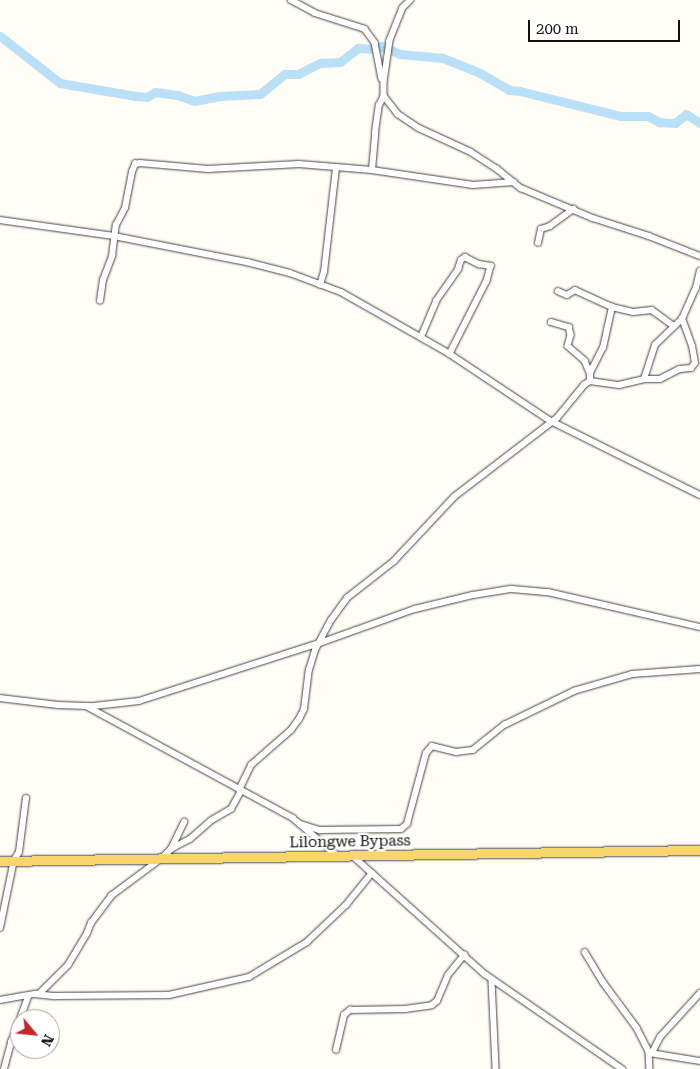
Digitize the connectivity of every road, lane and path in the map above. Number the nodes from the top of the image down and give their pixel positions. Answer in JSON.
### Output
{"nodes":[{"id":1,"x":291,"y":0,"type":"edge"},
{"id":2,"x":411,"y":0,"type":"edge"},
{"id":3,"x":384,"y":82,"type":"junction"},
{"id":4,"x":384,"y":96,"type":"junction"},
{"id":5,"x":336,"y":168,"type":"junction"},
{"id":6,"x":372,"y":170,"type":"junction"},
{"id":7,"x":514,"y":182,"type":"junction"},
{"id":8,"x":573,"y":209,"type":"junction"},
{"id":9,"x":0,"y":220,"type":"edge"},
{"id":10,"x":114,"y":236,"type":"junction"},
{"id":11,"x":538,"y":243,"type":"dead end"},
{"id":12,"x":700,"y":256,"type":"edge"},
{"id":13,"x":700,"y":271,"type":"edge"},
{"id":14,"x":320,"y":285,"type":"junction"},
{"id":15,"x":558,"y":291,"type":"dead end"},
{"id":16,"x":100,"y":301,"type":"dead end"},
{"id":17,"x":612,"y":307,"type":"junction"},
{"id":18,"x":682,"y":319,"type":"junction"},
{"id":19,"x":551,"y":322,"type":"dead end"},
{"id":20,"x":674,"y":326,"type":"junction"},
{"id":21,"x":420,"y":337,"type":"junction"},
{"id":22,"x":450,"y":354,"type":"junction"},
{"id":23,"x":590,"y":373,"type":"junction"},
{"id":24,"x":644,"y":380,"type":"junction"},
{"id":25,"x":590,"y":381,"type":"junction"},
{"id":26,"x":552,"y":420,"type":"junction"},
{"id":27,"x":700,"y":495,"type":"edge"},
{"id":28,"x":700,"y":627,"type":"edge"},
{"id":29,"x":317,"y":644,"type":"junction"},
{"id":30,"x":700,"y":669,"type":"edge"},
{"id":31,"x":0,"y":698,"type":"edge"},
{"id":32,"x":87,"y":706,"type":"junction"},
{"id":33,"x":240,"y":790,"type":"junction"},
{"id":34,"x":26,"y":798,"type":"dead end"},
{"id":35,"x":184,"y":822,"type":"dead end"},
{"id":36,"x":300,"y":824,"type":"junction"},
{"id":37,"x":171,"y":849,"type":"junction"},
{"id":38,"x":700,"y":850,"type":"edge"},
{"id":39,"x":339,"y":856,"type":"junction"},
{"id":40,"x":354,"y":857,"type":"junction"},
{"id":41,"x":162,"y":858,"type":"junction"},
{"id":42,"x":14,"y":860,"type":"junction"},
{"id":43,"x":0,"y":861,"type":"edge"},
{"id":44,"x":372,"y":873,"type":"junction"},
{"id":45,"x":0,"y":928,"type":"edge"},
{"id":46,"x":585,"y":952,"type":"dead end"},
{"id":47,"x":464,"y":955,"type":"junction"},
{"id":48,"x":492,"y":980,"type":"junction"},
{"id":49,"x":700,"y":993,"type":"edge"},
{"id":50,"x":39,"y":994,"type":"junction"},
{"id":51,"x":28,"y":996,"type":"junction"},
{"id":52,"x":0,"y":1000,"type":"edge"},
{"id":53,"x":23,"y":1009,"type":"edge"},
{"id":54,"x":10,"y":1046,"type":"edge"},
{"id":55,"x":336,"y":1050,"type":"dead end"},
{"id":56,"x":650,"y":1052,"type":"junction"},
{"id":57,"x":700,"y":1061,"type":"edge"},
{"id":58,"x":4,"y":1069,"type":"edge"},
{"id":59,"x":496,"y":1069,"type":"edge"},
{"id":60,"x":622,"y":1069,"type":"edge"},
{"id":61,"x":650,"y":1069,"type":"edge"}],
"edges":[{"from":1,"to":3,"type":"street"},
{"from":2,"to":3,"type":"street"},
{"from":3,"to":4,"type":"street"},
{"from":4,"to":6,"type":"street"},
{"from":4,"to":7,"type":"street"},
{"from":5,"to":6,"type":"street"},
{"from":5,"to":10,"type":"street"},
{"from":5,"to":14,"type":"street"},
{"from":6,"to":7,"type":"street"},
{"from":7,"to":8,"type":"street"},
{"from":8,"to":11,"type":"street"},
{"from":8,"to":12,"type":"street"},
{"from":9,"to":10,"type":"street"},
{"from":10,"to":14,"type":"street"},
{"from":10,"to":16,"type":"street"},
{"from":13,"to":18,"type":"street"},
{"from":14,"to":21,"type":"street"},
{"from":15,"to":17,"type":"street"},
{"from":17,"to":20,"type":"street"},
{"from":17,"to":23,"type":"street"},
{"from":18,"to":20,"type":"street"},
{"from":18,"to":24,"type":"street"},
{"from":19,"to":23,"type":"street"},
{"from":20,"to":24,"type":"street"},
{"from":21,"to":22,"type":"street"},
{"from":21,"to":22,"type":"street"},
{"from":22,"to":26,"type":"street"},
{"from":23,"to":25,"type":"street"},
{"from":24,"to":25,"type":"street"},
{"from":25,"to":26,"type":"street"},
{"from":26,"to":27,"type":"street"},
{"from":26,"to":29,"type":"street"},
{"from":28,"to":29,"type":"street"},
{"from":29,"to":32,"type":"street"},
{"from":29,"to":33,"type":"street"},
{"from":30,"to":36,"type":"street"},
{"from":31,"to":32,"type":"street"},
{"from":32,"to":33,"type":"street"},
{"from":33,"to":36,"type":"street"},
{"from":33,"to":37,"type":"street"},
{"from":34,"to":42,"type":"street"},
{"from":35,"to":37,"type":"street"},
{"from":36,"to":39,"type":"street"},
{"from":37,"to":41,"type":"street"},
{"from":38,"to":40,"type":"main road","name":"Lilongwe Bypass"},
{"from":39,"to":40,"type":"main road","name":"Lilongwe Bypass"},
{"from":39,"to":41,"type":"main road","name":"Lilongwe Bypass"},
{"from":40,"to":44,"type":"street"},
{"from":41,"to":42,"type":"main road","name":"Lilongwe Bypass"},
{"from":41,"to":50,"type":"street"},
{"from":42,"to":43,"type":"main road","name":"Lilongwe Bypass"},
{"from":42,"to":45,"type":"street"},
{"from":44,"to":47,"type":"street"},
{"from":44,"to":50,"type":"street"},
{"from":46,"to":56,"type":"street"},
{"from":47,"to":48,"type":"street"},
{"from":47,"to":55,"type":"street"},
{"from":48,"to":59,"type":"street"},
{"from":48,"to":60,"type":"street"},
{"from":49,"to":56,"type":"street"},
{"from":50,"to":51,"type":"street"},
{"from":51,"to":52,"type":"street"},
{"from":51,"to":53,"type":"street"},
{"from":54,"to":58,"type":"street"},
{"from":56,"to":57,"type":"street"},
{"from":56,"to":61,"type":"street"}]}
